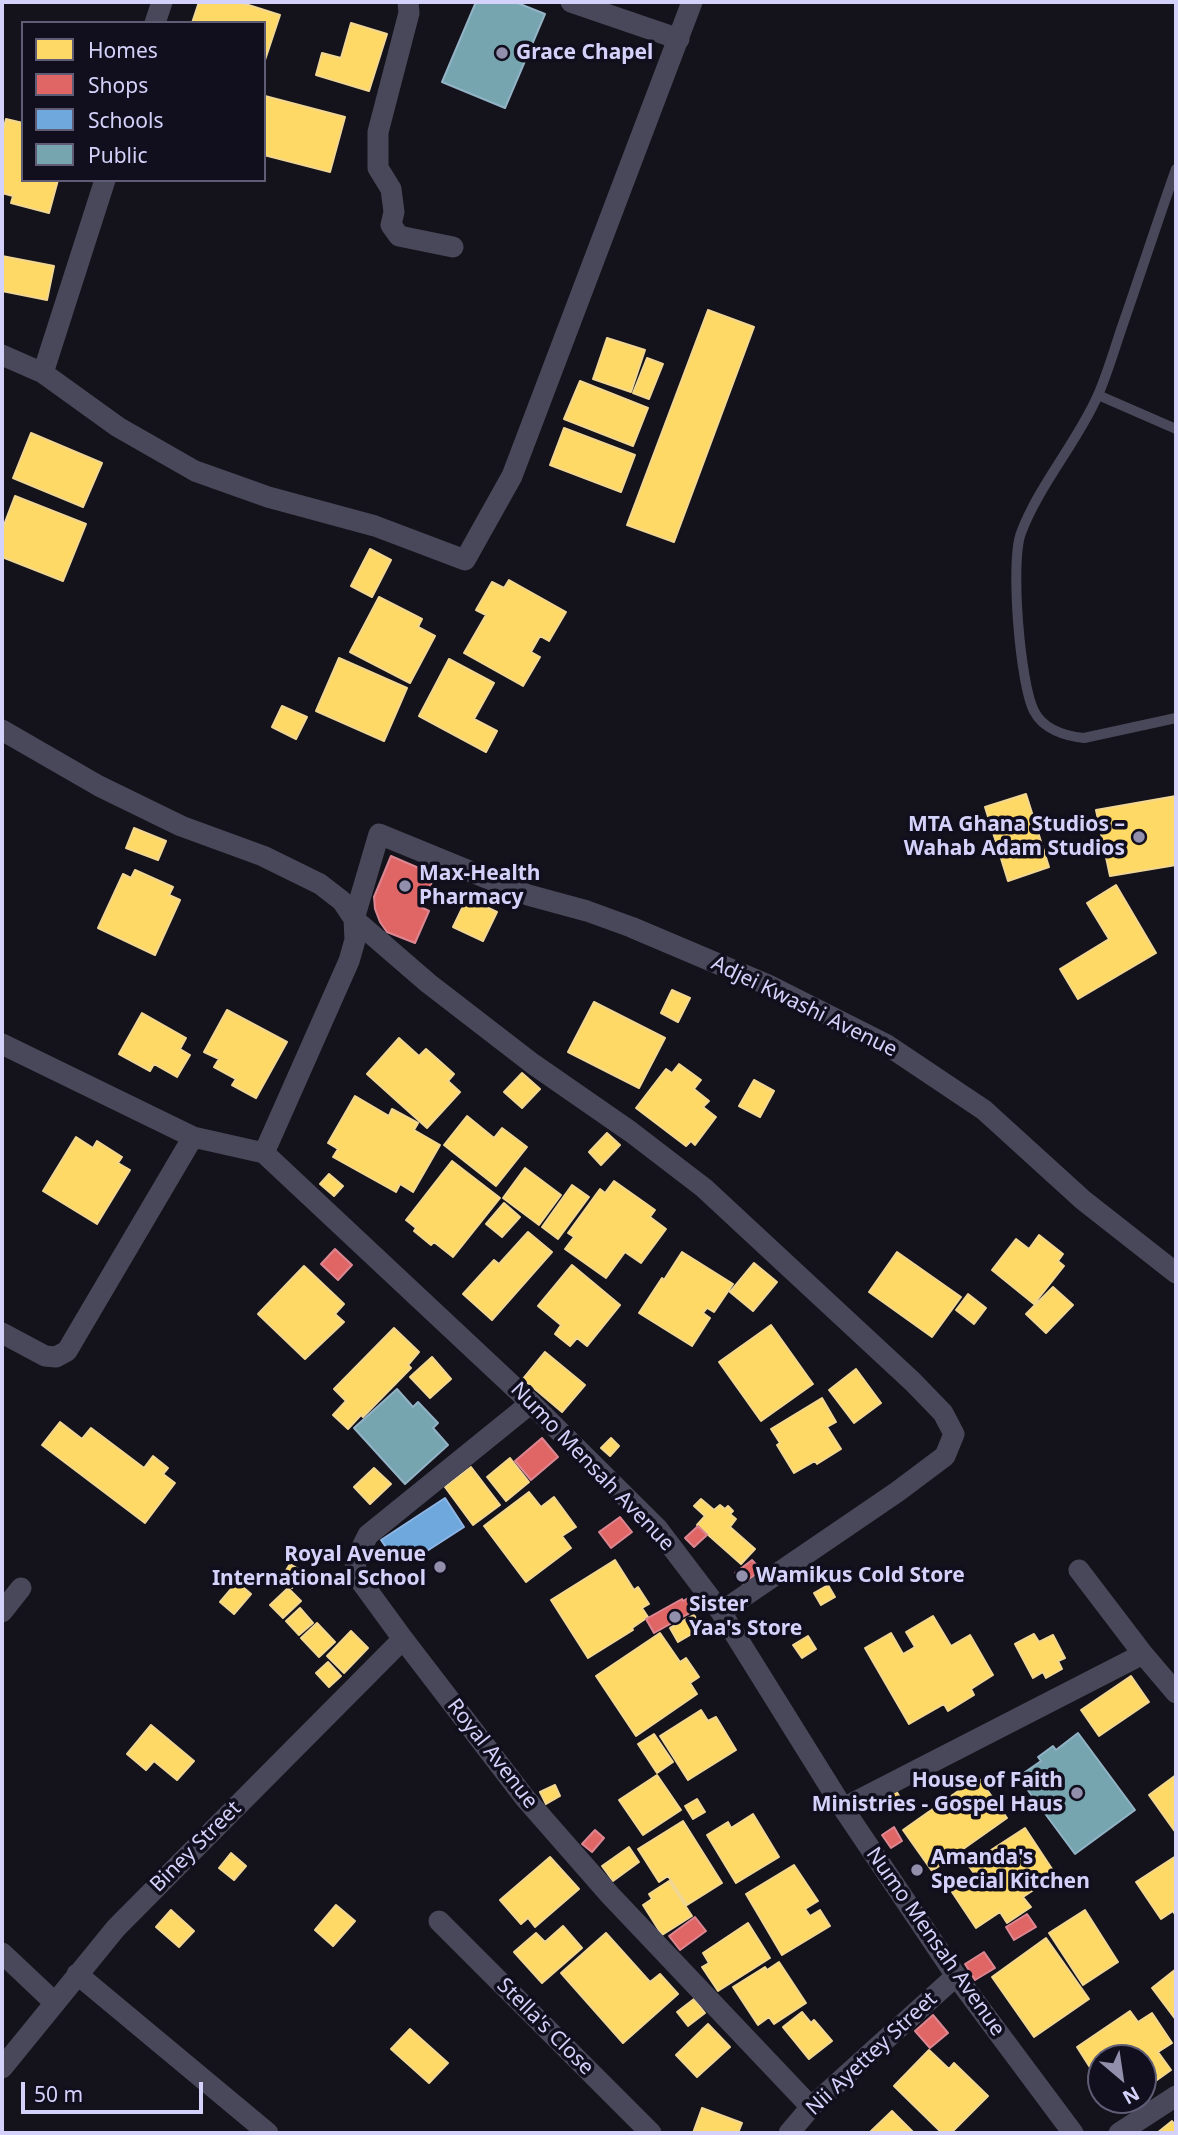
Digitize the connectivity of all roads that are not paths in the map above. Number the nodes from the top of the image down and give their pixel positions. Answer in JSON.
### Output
{"nodes":[{"id":1,"x":162,"y":2,"type":"edge"},
{"id":2,"x":408,"y":2,"type":"edge"},
{"id":3,"x":571,"y":2,"type":"edge"},
{"id":4,"x":692,"y":2,"type":"edge"},
{"id":5,"x":156,"y":21,"type":"edge"},
{"id":6,"x":679,"y":39,"type":"junction"},
{"id":7,"x":1175,"y":173,"type":"edge"},
{"id":8,"x":104,"y":182,"type":"edge"},
{"id":9,"x":453,"y":247,"type":"dead end"},
{"id":10,"x":2,"y":355,"type":"edge"},
{"id":11,"x":43,"y":373,"type":"junction"},
{"id":12,"x":1098,"y":395,"type":"junction"},
{"id":13,"x":1176,"y":429,"type":"edge"},
{"id":14,"x":1176,"y":718,"type":"edge"},
{"id":15,"x":2,"y":730,"type":"edge"},
{"id":16,"x":354,"y":919,"type":"junction"},
{"id":17,"x":2,"y":1044,"type":"edge"},
{"id":18,"x":193,"y":1137,"type":"junction"},
{"id":19,"x":264,"y":1153,"type":"junction"},
{"id":20,"x":1176,"y":1273,"type":"edge"},
{"id":21,"x":2,"y":1334,"type":"edge"},
{"id":22,"x":531,"y":1403,"type":"junction"},
{"id":23,"x":1079,"y":1570,"type":"dead end"},
{"id":24,"x":21,"y":1587,"type":"dead end"},
{"id":25,"x":2,"y":1612,"type":"edge"},
{"id":26,"x":721,"y":1612,"type":"junction"},
{"id":27,"x":403,"y":1639,"type":"junction"},
{"id":28,"x":1143,"y":1654,"type":"junction"},
{"id":29,"x":1176,"y":1693,"type":"edge"},
{"id":30,"x":843,"y":1808,"type":"junction"},
{"id":31,"x":439,"y":1921,"type":"dead end"},
{"id":32,"x":2,"y":1953,"type":"edge"},
{"id":33,"x":77,"y":1974,"type":"junction"},
{"id":34,"x":956,"y":1976,"type":"junction"},
{"id":35,"x":54,"y":2002,"type":"junction"},
{"id":36,"x":2,"y":2068,"type":"edge"},
{"id":37,"x":1176,"y":2096,"type":"edge"},
{"id":38,"x":811,"y":2107,"type":"junction"},
{"id":39,"x":268,"y":2133,"type":"edge"},
{"id":40,"x":651,"y":2133,"type":"edge"},
{"id":41,"x":789,"y":2133,"type":"edge"},
{"id":42,"x":1073,"y":2133,"type":"edge"},
{"id":43,"x":1119,"y":2133,"type":"edge"}],
"edges":[{"from":1,"to":5,"type":"street"},
{"from":2,"to":9,"type":"street"},
{"from":3,"to":6,"type":"street"},
{"from":4,"to":6,"type":"street"},
{"from":6,"to":11,"type":"street"},
{"from":7,"to":12,"type":"lane"},
{"from":8,"to":11,"type":"street"},
{"from":10,"to":11,"type":"street"},
{"from":12,"to":13,"type":"lane"},
{"from":12,"to":14,"type":"lane"},
{"from":15,"to":16,"type":"street"},
{"from":16,"to":19,"type":"street"},
{"from":16,"to":20,"type":"street","name":"Adjei Kwashi Avenue"},
{"from":16,"to":26,"type":"street"},
{"from":17,"to":18,"type":"street"},
{"from":18,"to":19,"type":"street"},
{"from":18,"to":21,"type":"street"},
{"from":19,"to":22,"type":"street","name":"Numo Mensah Avenue"},
{"from":22,"to":26,"type":"street","name":"Numo Mensah Avenue"},
{"from":22,"to":27,"type":"street","name":"Royal Avenue"},
{"from":23,"to":28,"type":"street"},
{"from":24,"to":25,"type":"street"},
{"from":26,"to":30,"type":"street","name":"Numo Mensah Avenue"},
{"from":27,"to":33,"type":"street","name":"Biney Street"},
{"from":27,"to":38,"type":"street","name":"Royal Avenue"},
{"from":28,"to":29,"type":"street"},
{"from":28,"to":30,"type":"street"},
{"from":30,"to":34,"type":"street","name":"Numo Mensah Avenue"},
{"from":31,"to":40,"type":"street","name":"Stella's Close"},
{"from":32,"to":35,"type":"street"},
{"from":33,"to":35,"type":"street","name":"Biney Street"},
{"from":33,"to":39,"type":"street"},
{"from":34,"to":38,"type":"street","name":"Nii Ayettey Street"},
{"from":34,"to":42,"type":"street","name":"Numo Mensah Avenue"},
{"from":35,"to":36,"type":"street","name":"Biney Street"},
{"from":37,"to":43,"type":"street"},
{"from":38,"to":41,"type":"street","name":"Nii Ayettey Street"}]}
